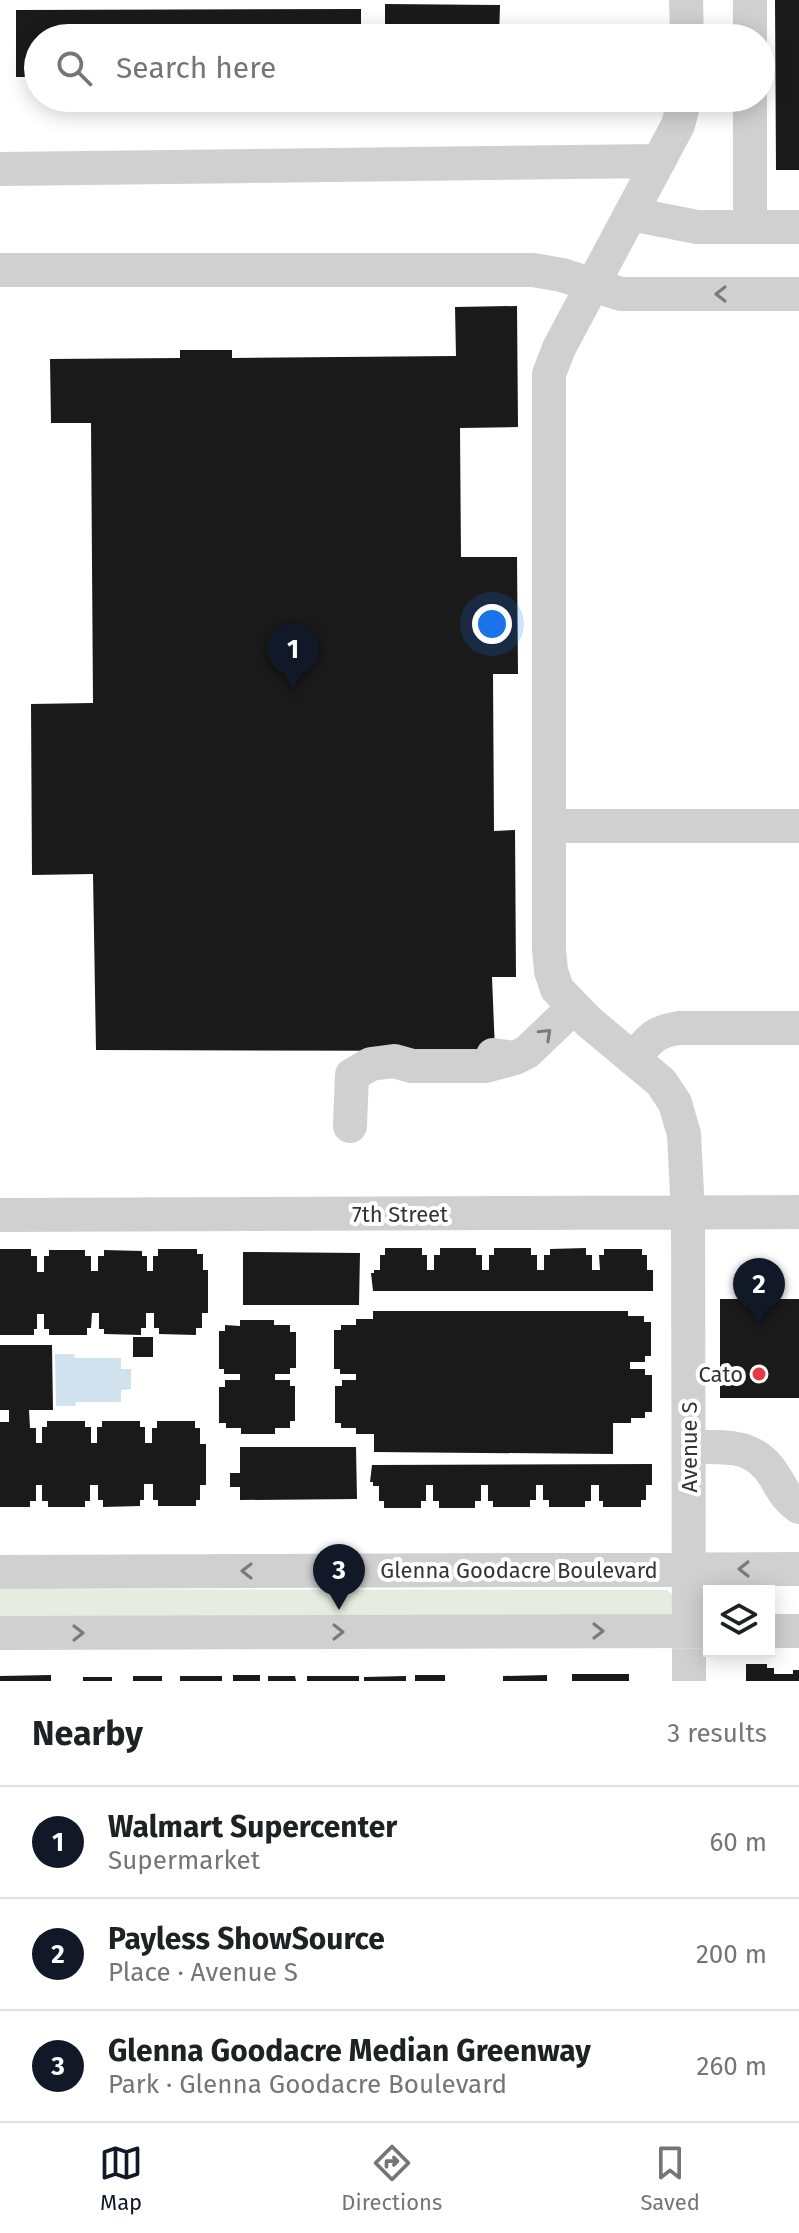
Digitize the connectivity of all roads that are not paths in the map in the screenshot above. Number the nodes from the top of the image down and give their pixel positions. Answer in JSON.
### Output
{"nodes":[{"id":1,"x":686,"y":0,"type":"edge"},
{"id":2,"x":750,"y":0,"type":"edge"},
{"id":3,"x":687,"y":24,"type":"edge"},
{"id":4,"x":750,"y":24,"type":"edge"},
{"id":5,"x":681,"y":112,"type":"edge"},
{"id":6,"x":750,"y":112,"type":"edge"},
{"id":7,"x":659,"y":161,"type":"junction"},
{"id":8,"x":0,"y":169,"type":"edge"},
{"id":9,"x":631,"y":214,"type":"junction"},
{"id":10,"x":750,"y":227,"type":"junction"},
{"id":11,"x":799,"y":227,"type":"edge"},
{"id":12,"x":0,"y":270,"type":"edge"},
{"id":13,"x":591,"y":286,"type":"junction"},
{"id":14,"x":799,"y":294,"type":"edge"},
{"id":15,"x":549,"y":826,"type":"junction"},
{"id":16,"x":799,"y":826,"type":"edge"},
{"id":17,"x":573,"y":1008,"type":"junction"},
{"id":18,"x":799,"y":1028,"type":"edge"},
{"id":19,"x":633,"y":1059,"type":"junction"},
{"id":20,"x":350,"y":1126,"type":"dead end"},
{"id":21,"x":799,"y":1212,"type":"edge"},
{"id":22,"x":688,"y":1213,"type":"junction"},
{"id":23,"x":0,"y":1215,"type":"edge"},
{"id":24,"x":689,"y":1447,"type":"junction"},
{"id":25,"x":799,"y":1507,"type":"edge"},
{"id":26,"x":799,"y":1569,"type":"edge"},
{"id":27,"x":689,"y":1570,"type":"junction"},
{"id":28,"x":0,"y":1572,"type":"edge"},
{"id":29,"x":699,"y":1631,"type":"edge"},
{"id":30,"x":775,"y":1631,"type":"edge"},
{"id":31,"x":799,"y":1631,"type":"edge"},
{"id":32,"x":0,"y":1633,"type":"edge"},
{"id":33,"x":689,"y":1681,"type":"edge"}],
"edges":[{"from":1,"to":3,"type":"street"},
{"from":2,"to":4,"type":"street"},
{"from":5,"to":7,"type":"street","name":"Avenue S"},
{"from":6,"to":10,"type":"street"},
{"from":7,"to":8,"type":"street"},
{"from":7,"to":9,"type":"street","name":"Avenue S"},
{"from":9,"to":10,"type":"street"},
{"from":9,"to":13,"type":"street","name":"Avenue S"},
{"from":10,"to":11,"type":"street"},
{"from":12,"to":13,"type":"street"},
{"from":14,"to":13,"type":"street","one_way":true},
{"from":13,"to":15,"type":"street","name":"Avenue S"},
{"from":15,"to":16,"type":"street"},
{"from":15,"to":17,"type":"street","name":"Avenue S"},
{"from":17,"to":19,"type":"street","name":"Avenue S"},
{"from":20,"to":17,"type":"street","one_way":true},
{"from":18,"to":19,"type":"street"},
{"from":19,"to":22,"type":"street","name":"Avenue S"},
{"from":21,"to":22,"type":"street","name":"7th Street"},
{"from":22,"to":23,"type":"street","name":"7th Street"},
{"from":22,"to":24,"type":"street","name":"Avenue S"},
{"from":24,"to":25,"type":"street"},
{"from":24,"to":27,"type":"street","name":"Avenue S"},
{"from":26,"to":27,"type":"street","name":"Glenna Goodacre Boulevard","one_way":true},
{"from":27,"to":28,"type":"street","name":"Glenna Goodacre Boulevard","one_way":true},
{"from":27,"to":29,"type":"street","name":"Avenue S"},
{"from":32,"to":29,"type":"street","one_way":true},
{"from":29,"to":33,"type":"street","name":"Avenue S"},
{"from":30,"to":31,"type":"street"}]}
